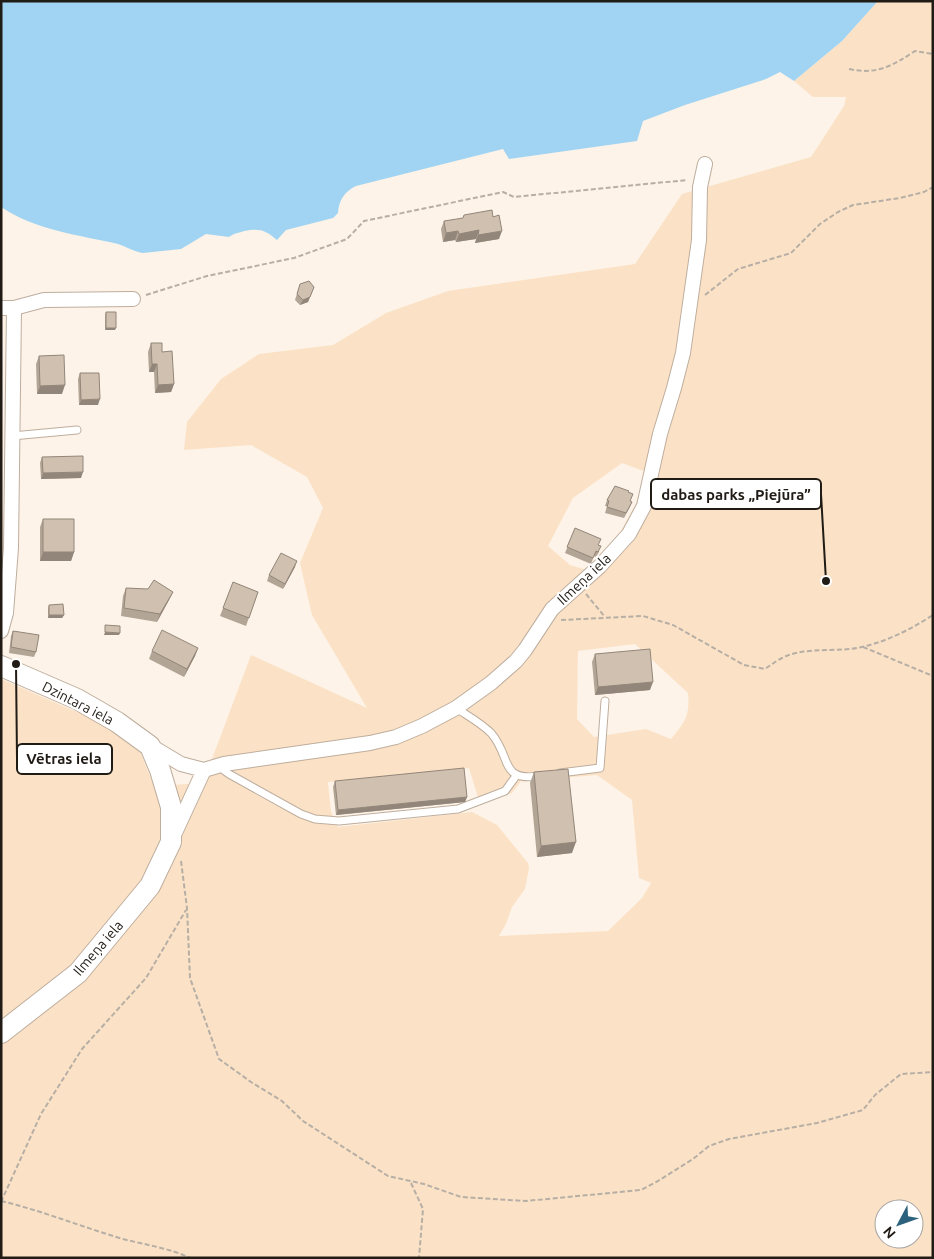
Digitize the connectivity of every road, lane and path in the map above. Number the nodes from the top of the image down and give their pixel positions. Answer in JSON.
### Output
{"nodes":[{"id":1,"x":933,"y":54,"type":"edge"},
{"id":2,"x":849,"y":69,"type":"dead end"},
{"id":3,"x":705,"y":164,"type":"dead end"},
{"id":4,"x":702,"y":178,"type":"junction"},
{"id":5,"x":933,"y":187,"type":"edge"},
{"id":6,"x":133,"y":299,"type":"joint"},
{"id":7,"x":8,"y":308,"type":"edge"},
{"id":8,"x":690,"y":308,"type":"junction"},
{"id":9,"x":77,"y":430,"type":"dead end"},
{"id":10,"x":12,"y":436,"type":"junction"},
{"id":11,"x":6,"y":543,"type":"edge"},
{"id":12,"x":578,"y":584,"type":"junction"},
{"id":13,"x":933,"y":615,"type":"edge"},
{"id":14,"x":606,"y":618,"type":"junction"},
{"id":15,"x":544,"y":621,"type":"junction"},
{"id":16,"x":1,"y":631,"type":"edge"},
{"id":17,"x":863,"y":647,"type":"junction"},
{"id":18,"x":1,"y":666,"type":"edge"},
{"id":19,"x":933,"y":676,"type":"edge"},
{"id":20,"x":605,"y":701,"type":"dead end"},
{"id":21,"x":456,"y":708,"type":"junction"},
{"id":22,"x":150,"y":746,"type":"junction"},
{"id":23,"x":211,"y":767,"type":"junction"},
{"id":24,"x":555,"y":774,"type":"edge"},
{"id":25,"x":546,"y":775,"type":"edge"},
{"id":26,"x":516,"y":776,"type":"junction"},
{"id":27,"x":171,"y":842,"type":"junction"},
{"id":28,"x":187,"y":908,"type":"junction"},
{"id":29,"x":1,"y":1033,"type":"edge"},
{"id":30,"x":933,"y":1072,"type":"edge"},
{"id":31,"x":411,"y":1182,"type":"junction"},
{"id":32,"x":2,"y":1201,"type":"edge"},
{"id":33,"x":190,"y":1258,"type":"edge"},
{"id":34,"x":419,"y":1258,"type":"edge"}],
"edges":[{"from":1,"to":2,"type":"path"},
{"from":3,"to":4,"type":"street","name":"Ilmeņa iela"},
{"from":4,"to":6,"type":"path"},
{"from":4,"to":8,"type":"street","name":"Ilmeņa iela"},
{"from":5,"to":8,"type":"path"},
{"from":6,"to":7,"type":"street"},
{"from":7,"to":10,"type":"street"},
{"from":8,"to":12,"type":"street","name":"Ilmeņa iela"},
{"from":9,"to":10,"type":"lane"},
{"from":10,"to":11,"type":"street"},
{"from":11,"to":16,"type":"street"},
{"from":12,"to":14,"type":"path"},
{"from":12,"to":15,"type":"street","name":"Ilmeņa iela"},
{"from":13,"to":17,"type":"path"},
{"from":14,"to":15,"type":"path"},
{"from":14,"to":17,"type":"path"},
{"from":15,"to":21,"type":"street","name":"Ilmeņa iela"},
{"from":17,"to":19,"type":"path"},
{"from":18,"to":22,"type":"street","name":"Dzintara iela"},
{"from":20,"to":24,"type":"lane"},
{"from":21,"to":23,"type":"street","name":"Ilmeņa iela"},
{"from":21,"to":26,"type":"lane"},
{"from":22,"to":23,"type":"street","name":"Ilmeņa iela"},
{"from":22,"to":27,"type":"street","name":"Ilmeņa iela"},
{"from":23,"to":26,"type":"lane"},
{"from":23,"to":27,"type":"street","name":"Ilmeņa iela"},
{"from":25,"to":26,"type":"lane"},
{"from":27,"to":28,"type":"path"},
{"from":27,"to":29,"type":"street","name":"Ilmeņa iela"},
{"from":28,"to":31,"type":"path"},
{"from":28,"to":32,"type":"path"},
{"from":30,"to":31,"type":"path"},
{"from":31,"to":34,"type":"path"},
{"from":32,"to":33,"type":"path"}]}
